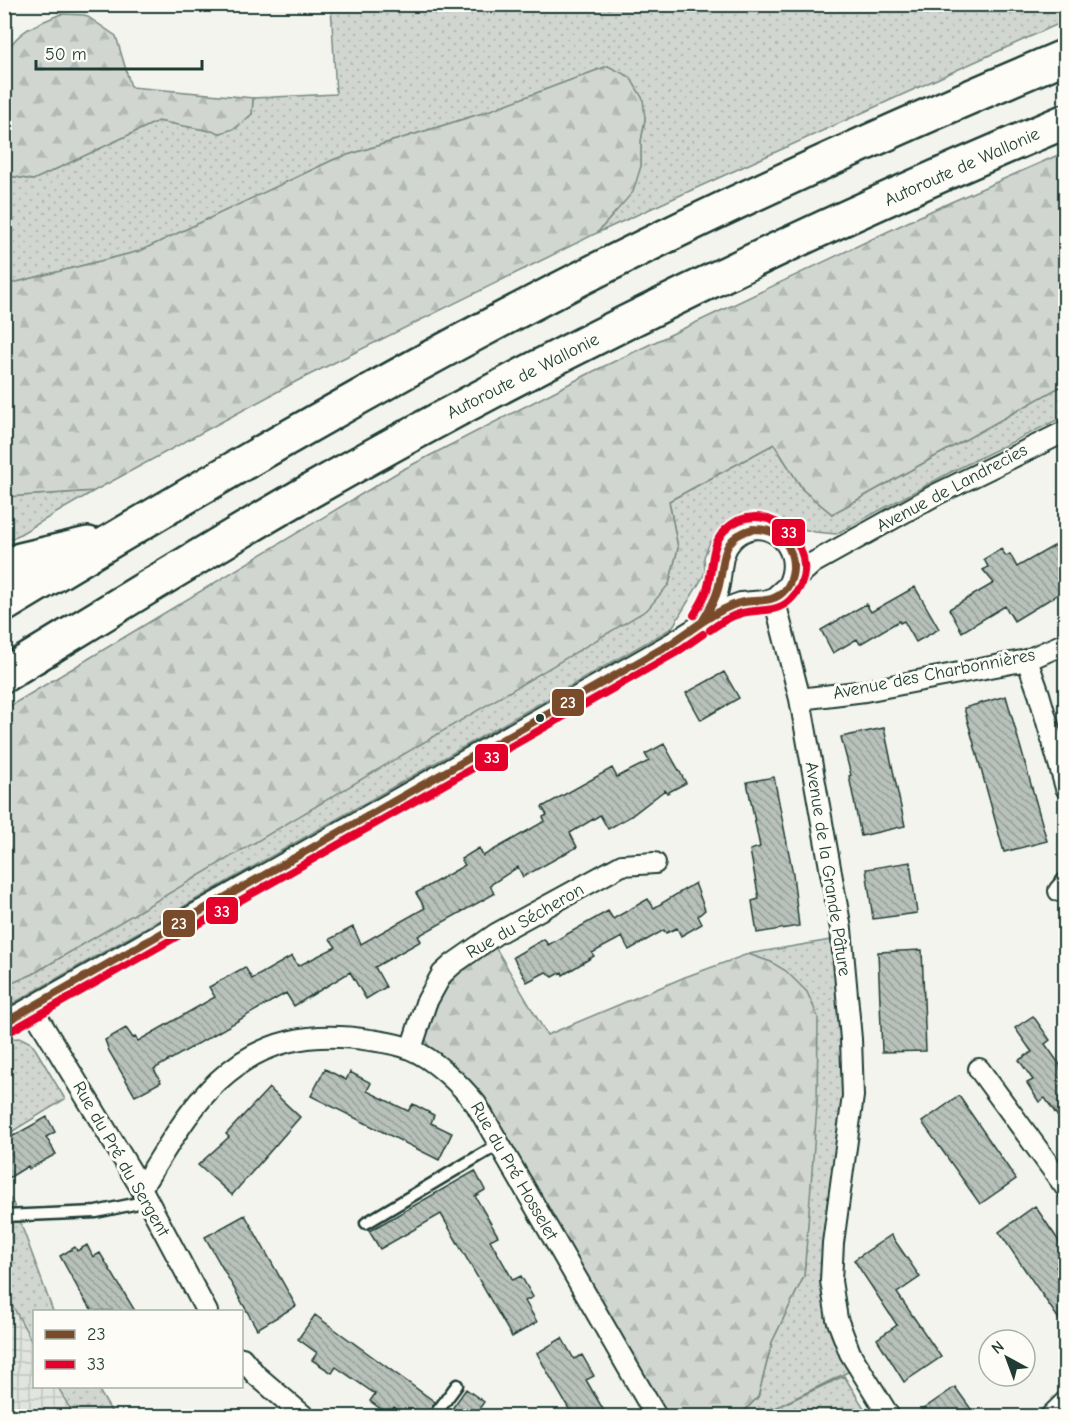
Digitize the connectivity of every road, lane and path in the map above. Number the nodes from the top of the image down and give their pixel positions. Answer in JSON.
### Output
{"nodes":[{"id":1,"x":1065,"y":56,"type":"edge"},
{"id":2,"x":1065,"y":121,"type":"edge"},
{"id":3,"x":1065,"y":430,"type":"edge"},
{"id":4,"x":116,"y":537,"type":"junction"},
{"id":5,"x":786,"y":542,"type":"junction"},
{"id":6,"x":840,"y":548,"type":"junction"},
{"id":7,"x":4,"y":569,"type":"edge"},
{"id":8,"x":722,"y":572,"type":"junction"},
{"id":9,"x":770,"y":597,"type":"junction"},
{"id":10,"x":4,"y":605,"type":"edge"},
{"id":11,"x":701,"y":624,"type":"junction"},
{"id":12,"x":1065,"y":643,"type":"edge"},
{"id":13,"x":1027,"y":660,"type":"junction"},
{"id":14,"x":4,"y":675,"type":"edge"},
{"id":15,"x":800,"y":699,"type":"junction"},
{"id":16,"x":1065,"y":788,"type":"edge"},
{"id":17,"x":655,"y":863,"type":"dead end"},
{"id":18,"x":32,"y":1008,"type":"junction"},
{"id":19,"x":4,"y":1023,"type":"edge"},
{"id":20,"x":411,"y":1049,"type":"junction"},
{"id":21,"x":979,"y":1069,"type":"dead end"},
{"id":22,"x":500,"y":1144,"type":"junction"},
{"id":23,"x":1065,"y":1188,"type":"edge"},
{"id":24,"x":144,"y":1194,"type":"junction"},
{"id":25,"x":4,"y":1216,"type":"edge"},
{"id":26,"x":366,"y":1223,"type":"dead end"},
{"id":27,"x":206,"y":1310,"type":"edge"},
{"id":28,"x":243,"y":1359,"type":"edge"},
{"id":29,"x":457,"y":1385,"type":"dead end"},
{"id":30,"x":1065,"y":1401,"type":"edge"},
{"id":31,"x":304,"y":1416,"type":"edge"},
{"id":32,"x":434,"y":1416,"type":"edge"},
{"id":33,"x":656,"y":1416,"type":"edge"},
{"id":34,"x":889,"y":1416,"type":"edge"},
{"id":35,"x":1051,"y":1416,"type":"edge"}],
"edges":[{"from":1,"to":4,"type":"highway"},
{"from":2,"to":14,"type":"highway","name":"Autoroute de Wallonie"},
{"from":3,"to":6,"type":"street","name":"Avenue de Landrecies"},
{"from":4,"to":7,"type":"highway"},
{"from":4,"to":10,"type":"highway"},
{"from":5,"to":6,"type":"street"},
{"from":5,"to":8,"type":"street"},
{"from":5,"to":9,"type":"street"},
{"from":6,"to":9,"type":"street","name":"Avenue de Landrecies"},
{"from":8,"to":9,"type":"street"},
{"from":8,"to":11,"type":"street"},
{"from":9,"to":11,"type":"street"},
{"from":9,"to":15,"type":"street","name":"Avenue de la Grande Pâture"},
{"from":11,"to":18,"type":"street"},
{"from":12,"to":13,"type":"street","name":"Avenue des Charbonnières"},
{"from":13,"to":15,"type":"street","name":"Avenue des Charbonnières"},
{"from":13,"to":16,"type":"street"},
{"from":15,"to":34,"type":"street","name":"Avenue de la Grande Pâture"},
{"from":17,"to":20,"type":"street","name":"Rue du Sécheron"},
{"from":18,"to":19,"type":"street"},
{"from":18,"to":24,"type":"street","name":"Rue du Pré du Sergent"},
{"from":20,"to":22,"type":"street","name":"Rue du Pré Hosselet"},
{"from":20,"to":24,"type":"street","name":"Rue du Pré Hosselet"},
{"from":21,"to":23,"type":"street"},
{"from":22,"to":26,"type":"lane"},
{"from":22,"to":33,"type":"street","name":"Rue du Pré Hosselet"},
{"from":24,"to":25,"type":"lane"},
{"from":24,"to":27,"type":"street","name":"Rue du Pré du Sergent"},
{"from":28,"to":31,"type":"street"},
{"from":29,"to":32,"type":"lane"},
{"from":30,"to":35,"type":"street"}]}
